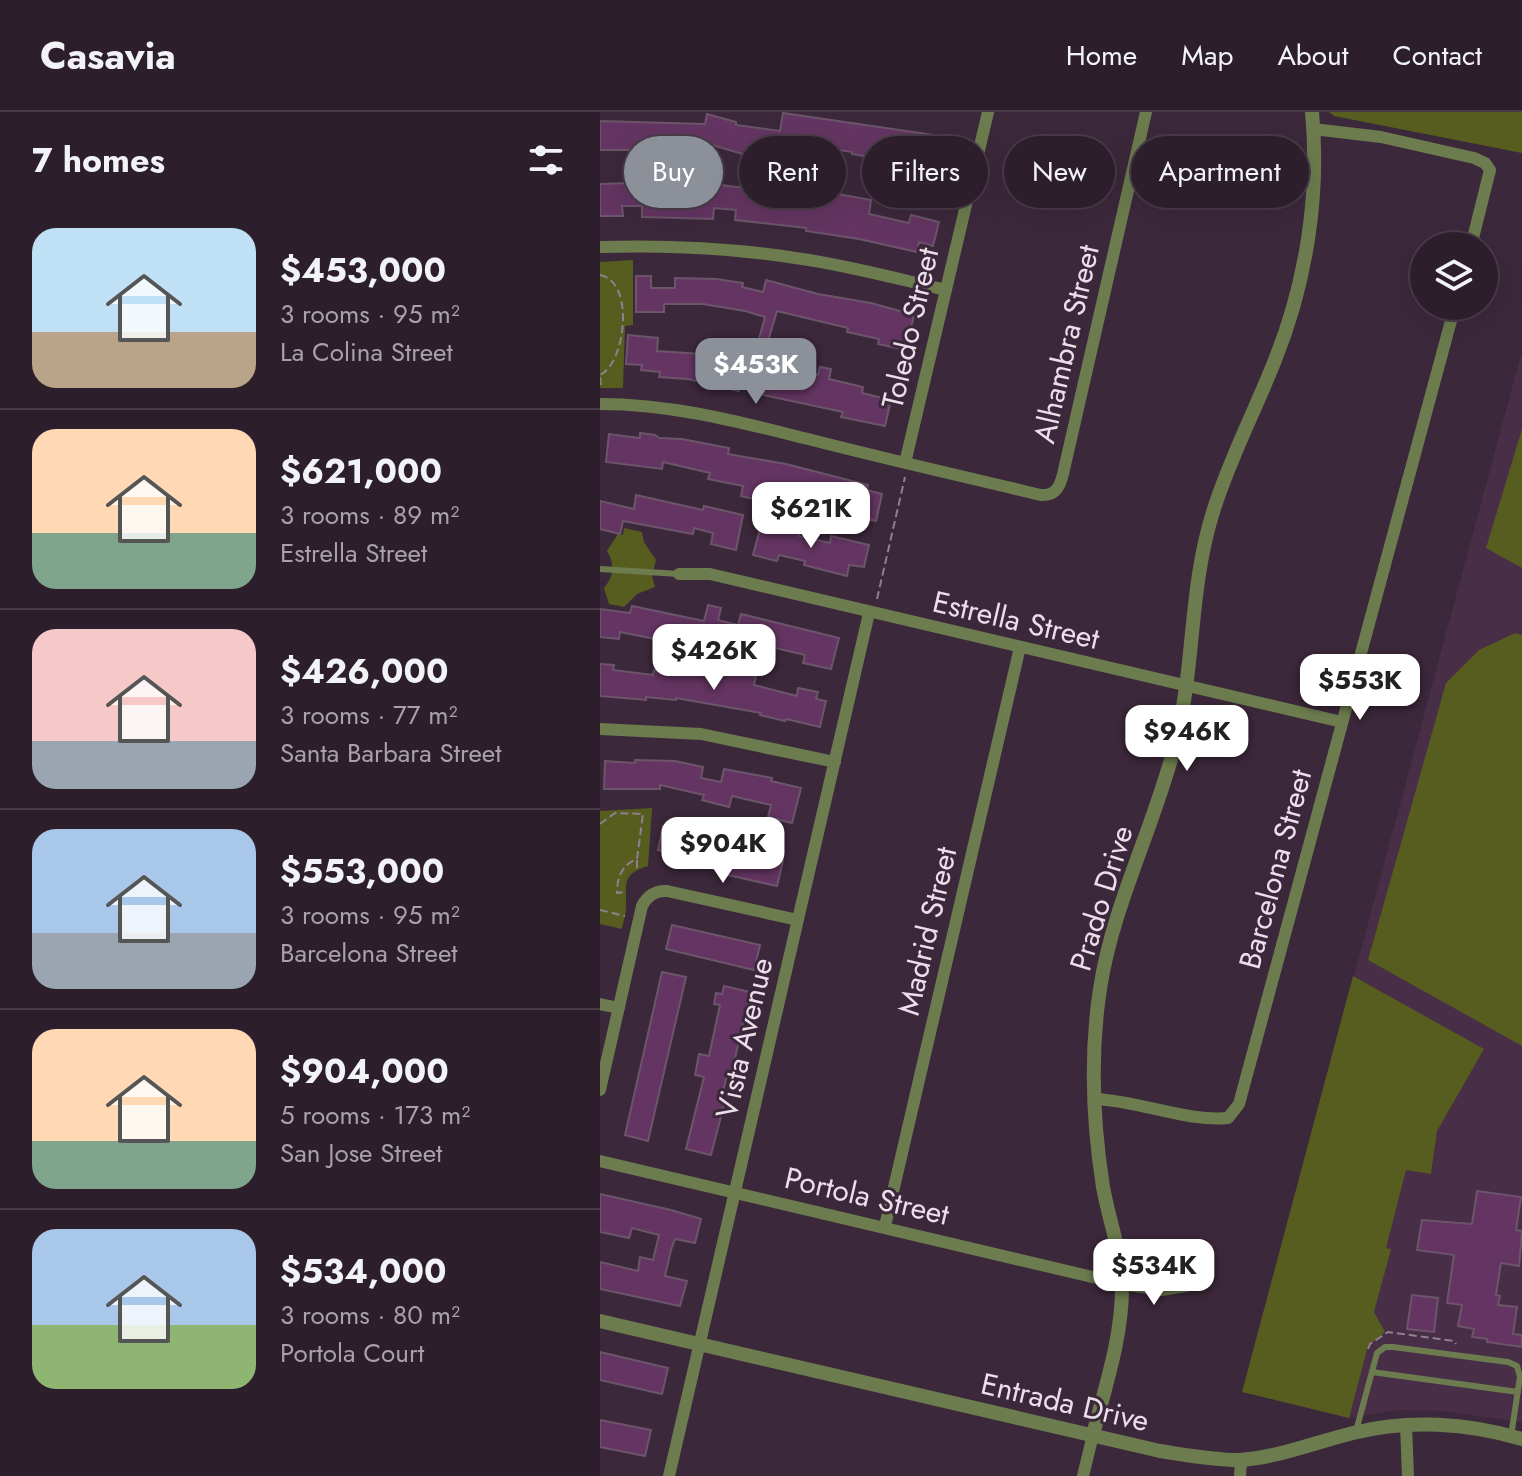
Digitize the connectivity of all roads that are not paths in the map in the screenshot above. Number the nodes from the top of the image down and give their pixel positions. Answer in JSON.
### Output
{"nodes":[{"id":1,"x":1146,"y":112,"type":"edge"},
{"id":2,"x":1312,"y":112,"type":"edge"},
{"id":3,"x":983,"y":113,"type":"edge"},
{"id":4,"x":1313,"y":129,"type":"junction"},
{"id":5,"x":1475,"y":232,"type":"edge"},
{"id":6,"x":600,"y":247,"type":"edge"},
{"id":7,"x":946,"y":290,"type":"junction"},
{"id":8,"x":1451,"y":320,"type":"edge"},
{"id":9,"x":600,"y":404,"type":"edge"},
{"id":10,"x":905,"y":463,"type":"junction"},
{"id":11,"x":600,"y":569,"type":"edge"},
{"id":12,"x":679,"y":574,"type":"joint"},
{"id":13,"x":869,"y":613,"type":"junction"},
{"id":14,"x":1020,"y":647,"type":"junction"},
{"id":15,"x":1185,"y":685,"type":"junction"},
{"id":16,"x":1342,"y":722,"type":"junction"},
{"id":17,"x":600,"y":729,"type":"edge"},
{"id":18,"x":835,"y":762,"type":"junction"},
{"id":19,"x":798,"y":920,"type":"junction"},
{"id":20,"x":600,"y":1004,"type":"edge"},
{"id":21,"x":619,"y":1008,"type":"junction"},
{"id":22,"x":600,"y":1090,"type":"edge"},
{"id":23,"x":1095,"y":1099,"type":"junction"},
{"id":24,"x":600,"y":1161,"type":"edge"},
{"id":25,"x":734,"y":1191,"type":"junction"},
{"id":26,"x":885,"y":1226,"type":"junction"},
{"id":27,"x":1122,"y":1284,"type":"junction"},
{"id":28,"x":1186,"y":1286,"type":"dead end"},
{"id":29,"x":600,"y":1321,"type":"edge"},
{"id":30,"x":700,"y":1344,"type":"junction"},
{"id":31,"x":1372,"y":1372,"type":"junction"},
{"id":32,"x":1518,"y":1392,"type":"junction"},
{"id":33,"x":1406,"y":1425,"type":"junction"},
{"id":34,"x":1356,"y":1432,"type":"junction"},
{"id":35,"x":1093,"y":1435,"type":"junction"},
{"id":36,"x":1517,"y":1438,"type":"edge"},
{"id":37,"x":1241,"y":1460,"type":"junction"},
{"id":38,"x":669,"y":1476,"type":"edge"},
{"id":39,"x":1083,"y":1476,"type":"edge"},
{"id":40,"x":1240,"y":1476,"type":"edge"},
{"id":41,"x":1408,"y":1476,"type":"edge"}],
"edges":[{"from":1,"to":10,"type":"street","name":"Alhambra Street"},
{"from":2,"to":4,"type":"street","name":"Prado Drive"},
{"from":3,"to":7,"type":"street","name":"Toledo Street"},
{"from":4,"to":5,"type":"street"},
{"from":4,"to":15,"type":"street","name":"Prado Drive"},
{"from":6,"to":7,"type":"street"},
{"from":7,"to":10,"type":"street","name":"Toledo Street"},
{"from":8,"to":16,"type":"street","name":"Barcelona Street"},
{"from":9,"to":10,"type":"street"},
{"from":11,"to":12,"type":"lane"},
{"from":12,"to":13,"type":"street","name":"Estrella Street"},
{"from":13,"to":14,"type":"street","name":"Estrella Street"},
{"from":13,"to":18,"type":"street","name":"Vista Avenue"},
{"from":14,"to":15,"type":"street","name":"Estrella Street"},
{"from":14,"to":26,"type":"street","name":"Madrid Street"},
{"from":15,"to":16,"type":"street","name":"Estrella Street"},
{"from":15,"to":23,"type":"street","name":"Prado Drive"},
{"from":16,"to":23,"type":"street","name":"Barcelona Street"},
{"from":17,"to":18,"type":"street"},
{"from":18,"to":19,"type":"street","name":"Vista Avenue"},
{"from":19,"to":21,"type":"street"},
{"from":19,"to":25,"type":"street","name":"Vista Avenue"},
{"from":20,"to":21,"type":"street"},
{"from":21,"to":22,"type":"street"},
{"from":23,"to":27,"type":"street","name":"Prado Drive"},
{"from":24,"to":25,"type":"street","name":"Portola Street"},
{"from":25,"to":26,"type":"street","name":"Portola Street"},
{"from":25,"to":30,"type":"street","name":"Vista Avenue"},
{"from":26,"to":27,"type":"street","name":"Portola Street"},
{"from":27,"to":28,"type":"street","name":"Portola Street"},
{"from":27,"to":35,"type":"street","name":"Prado Drive"},
{"from":29,"to":30,"type":"street","name":"Entrada Drive"},
{"from":30,"to":35,"type":"street","name":"Entrada Drive"},
{"from":30,"to":38,"type":"street","name":"Vista Avenue"},
{"from":31,"to":32,"type":"lane"},
{"from":31,"to":32,"type":"lane"},
{"from":31,"to":34,"type":"lane"},
{"from":32,"to":36,"type":"lane"},
{"from":33,"to":34,"type":"street","name":"Entrada Drive"},
{"from":33,"to":36,"type":"street","name":"Entrada Drive"},
{"from":33,"to":41,"type":"street"},
{"from":34,"to":37,"type":"street","name":"Entrada Drive"},
{"from":35,"to":37,"type":"street","name":"Entrada Drive"},
{"from":35,"to":39,"type":"street","name":"Prado Drive"},
{"from":37,"to":40,"type":"street"}]}
